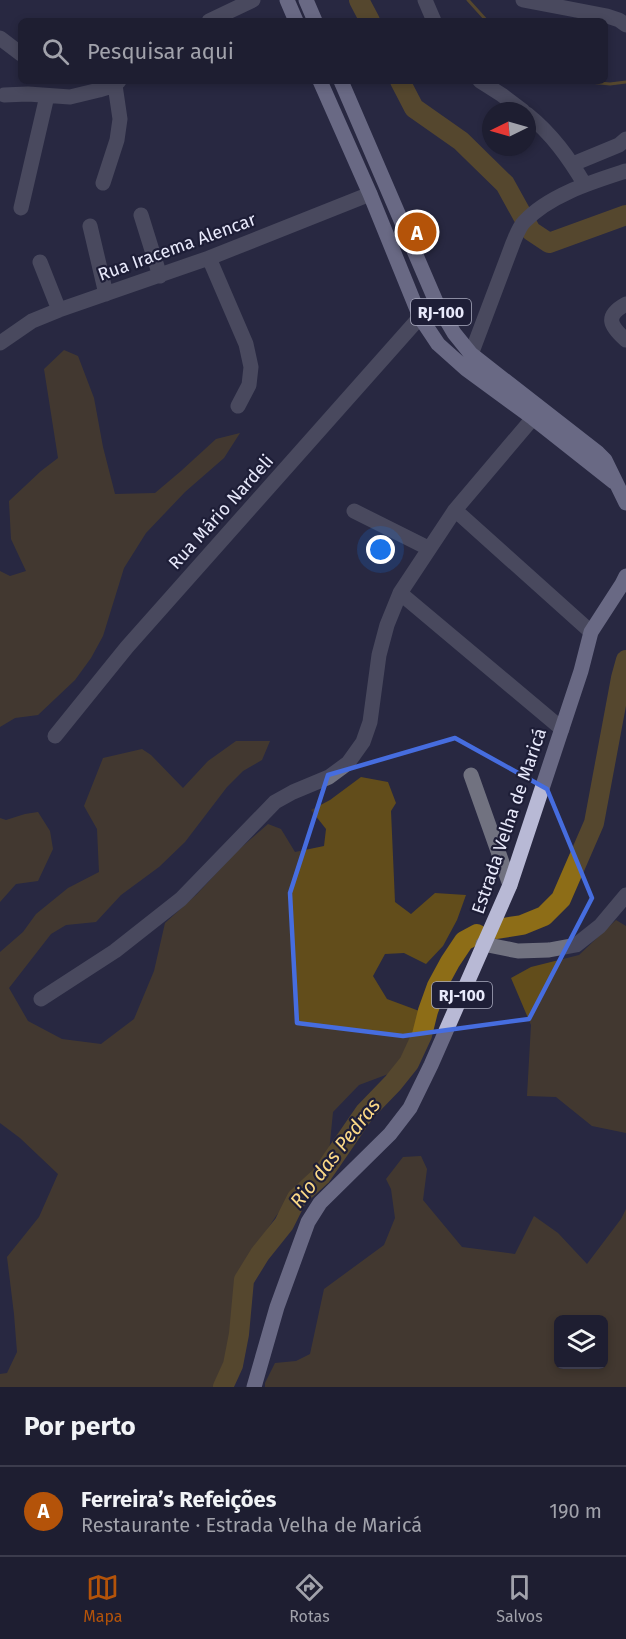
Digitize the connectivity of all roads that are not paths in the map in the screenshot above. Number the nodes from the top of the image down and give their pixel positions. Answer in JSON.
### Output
{"nodes":[{"id":1,"x":253,"y":0,"type":"edge"},
{"id":2,"x":287,"y":0,"type":"edge"},
{"id":3,"x":306,"y":0,"type":"edge"},
{"id":4,"x":425,"y":0,"type":"edge"},
{"id":5,"x":523,"y":0,"type":"edge"},
{"id":6,"x":215,"y":18,"type":"edge"},
{"id":7,"x":295,"y":18,"type":"edge"},
{"id":8,"x":314,"y":18,"type":"edge"},
{"id":9,"x":433,"y":18,"type":"edge"},
{"id":10,"x":626,"y":25,"type":"edge"},
{"id":11,"x":0,"y":38,"type":"edge"},
{"id":12,"x":18,"y":52,"type":"edge"},
{"id":13,"x":114,"y":84,"type":"edge"},
{"id":14,"x":117,"y":84,"type":"edge"},
{"id":15,"x":321,"y":84,"type":"edge"},
{"id":16,"x":342,"y":84,"type":"edge"},
{"id":17,"x":485,"y":84,"type":"edge"},
{"id":18,"x":4,"y":95,"type":"dead end"},
{"id":19,"x":47,"y":96,"type":"junction"},
{"id":20,"x":512,"y":102,"type":"edge"},
{"id":21,"x":536,"y":123,"type":"edge"},
{"id":22,"x":626,"y":139,"type":"edge"},
{"id":23,"x":573,"y":164,"type":"junction"},
{"id":24,"x":626,"y":171,"type":"edge"},
{"id":25,"x":104,"y":183,"type":"dead end"},
{"id":26,"x":585,"y":184,"type":"junction"},
{"id":27,"x":370,"y":194,"type":"junction"},
{"id":28,"x":21,"y":208,"type":"dead end"},
{"id":29,"x":141,"y":215,"type":"dead end"},
{"id":30,"x":90,"y":226,"type":"dead end"},
{"id":31,"x":209,"y":258,"type":"junction"},
{"id":32,"x":40,"y":262,"type":"dead end"},
{"id":33,"x":160,"y":276,"type":"junction"},
{"id":34,"x":106,"y":294,"type":"junction"},
{"id":35,"x":626,"y":304,"type":"edge"},
{"id":36,"x":58,"y":310,"type":"junction"},
{"id":37,"x":420,"y":317,"type":"junction"},
{"id":38,"x":626,"y":340,"type":"edge"},
{"id":39,"x":0,"y":343,"type":"edge"},
{"id":40,"x":471,"y":354,"type":"junction"},
{"id":41,"x":466,"y":369,"type":"junction"},
{"id":42,"x":238,"y":406,"type":"dead end"},
{"id":43,"x":533,"y":418,"type":"junction"},
{"id":44,"x":624,"y":496,"type":"edge"},
{"id":45,"x":455,"y":510,"type":"junction"},
{"id":46,"x":354,"y":511,"type":"dead end"},
{"id":47,"x":428,"y":548,"type":"junction"},
{"id":48,"x":626,"y":576,"type":"edge"},
{"id":49,"x":400,"y":592,"type":"junction"},
{"id":50,"x":591,"y":632,"type":"junction"},
{"id":51,"x":562,"y":729,"type":"junction"},
{"id":52,"x":55,"y":736,"type":"dead end"},
{"id":53,"x":471,"y":775,"type":"dead end"},
{"id":54,"x":510,"y":885,"type":"junction"},
{"id":55,"x":626,"y":895,"type":"edge"},
{"id":56,"x":483,"y":944,"type":"junction"},
{"id":57,"x":41,"y":999,"type":"dead end"},
{"id":58,"x":254,"y":1387,"type":"edge"}],
"edges":[{"from":1,"to":6,"type":"street"},
{"from":2,"to":7,"type":"main road"},
{"from":3,"to":8,"type":"main road"},
{"from":4,"to":9,"type":"street"},
{"from":5,"to":10,"type":"street"},
{"from":11,"to":12,"type":"street"},
{"from":13,"to":19,"type":"street"},
{"from":14,"to":25,"type":"street"},
{"from":15,"to":27,"type":"main road","number":"RJ-100"},
{"from":16,"to":40,"type":"main road","number":"RJ-100"},
{"from":17,"to":20,"type":"street"},
{"from":18,"to":19,"type":"street"},
{"from":19,"to":28,"type":"street"},
{"from":21,"to":23,"type":"street"},
{"from":22,"to":23,"type":"street"},
{"from":23,"to":26,"type":"street"},
{"from":24,"to":26,"type":"street"},
{"from":26,"to":40,"type":"street"},
{"from":27,"to":31,"type":"street","name":"Rua Iracema Alencar"},
{"from":27,"to":37,"type":"main road","number":"RJ-100"},
{"from":29,"to":33,"type":"street"},
{"from":30,"to":34,"type":"street"},
{"from":31,"to":33,"type":"street","name":"Rua Iracema Alencar"},
{"from":31,"to":42,"type":"street"},
{"from":32,"to":36,"type":"street"},
{"from":33,"to":34,"type":"street","name":"Rua Iracema Alencar"},
{"from":34,"to":36,"type":"street","name":"Rua Iracema Alencar"},
{"from":35,"to":38,"type":"street"},
{"from":36,"to":39,"type":"street","name":"Rua Iracema Alencar"},
{"from":37,"to":41,"type":"main road","number":"RJ-100"},
{"from":37,"to":52,"type":"street","name":"Rua Mário Nardeli"},
{"from":40,"to":41,"type":"street"},
{"from":40,"to":44,"type":"main road","number":"RJ-100"},
{"from":41,"to":43,"type":"main road","number":"RJ-100"},
{"from":43,"to":44,"type":"main road","number":"RJ-100"},
{"from":43,"to":45,"type":"street"},
{"from":45,"to":47,"type":"street"},
{"from":45,"to":50,"type":"street"},
{"from":46,"to":47,"type":"street"},
{"from":47,"to":49,"type":"street"},
{"from":48,"to":50,"type":"main road","name":"Estrada Velha de Maricá","number":"RJ-100"},
{"from":49,"to":51,"type":"street"},
{"from":49,"to":57,"type":"street"},
{"from":50,"to":51,"type":"main road","name":"Estrada Velha de Maricá","number":"RJ-100"},
{"from":51,"to":54,"type":"main road","name":"Estrada Velha de Maricá","number":"RJ-100"},
{"from":53,"to":54,"type":"street"},
{"from":54,"to":56,"type":"main road","name":"Estrada Velha de Maricá","number":"RJ-100"},
{"from":55,"to":56,"type":"street"},
{"from":56,"to":58,"type":"main road","name":"Estrada Velha de Maricá","number":"RJ-100"}]}
